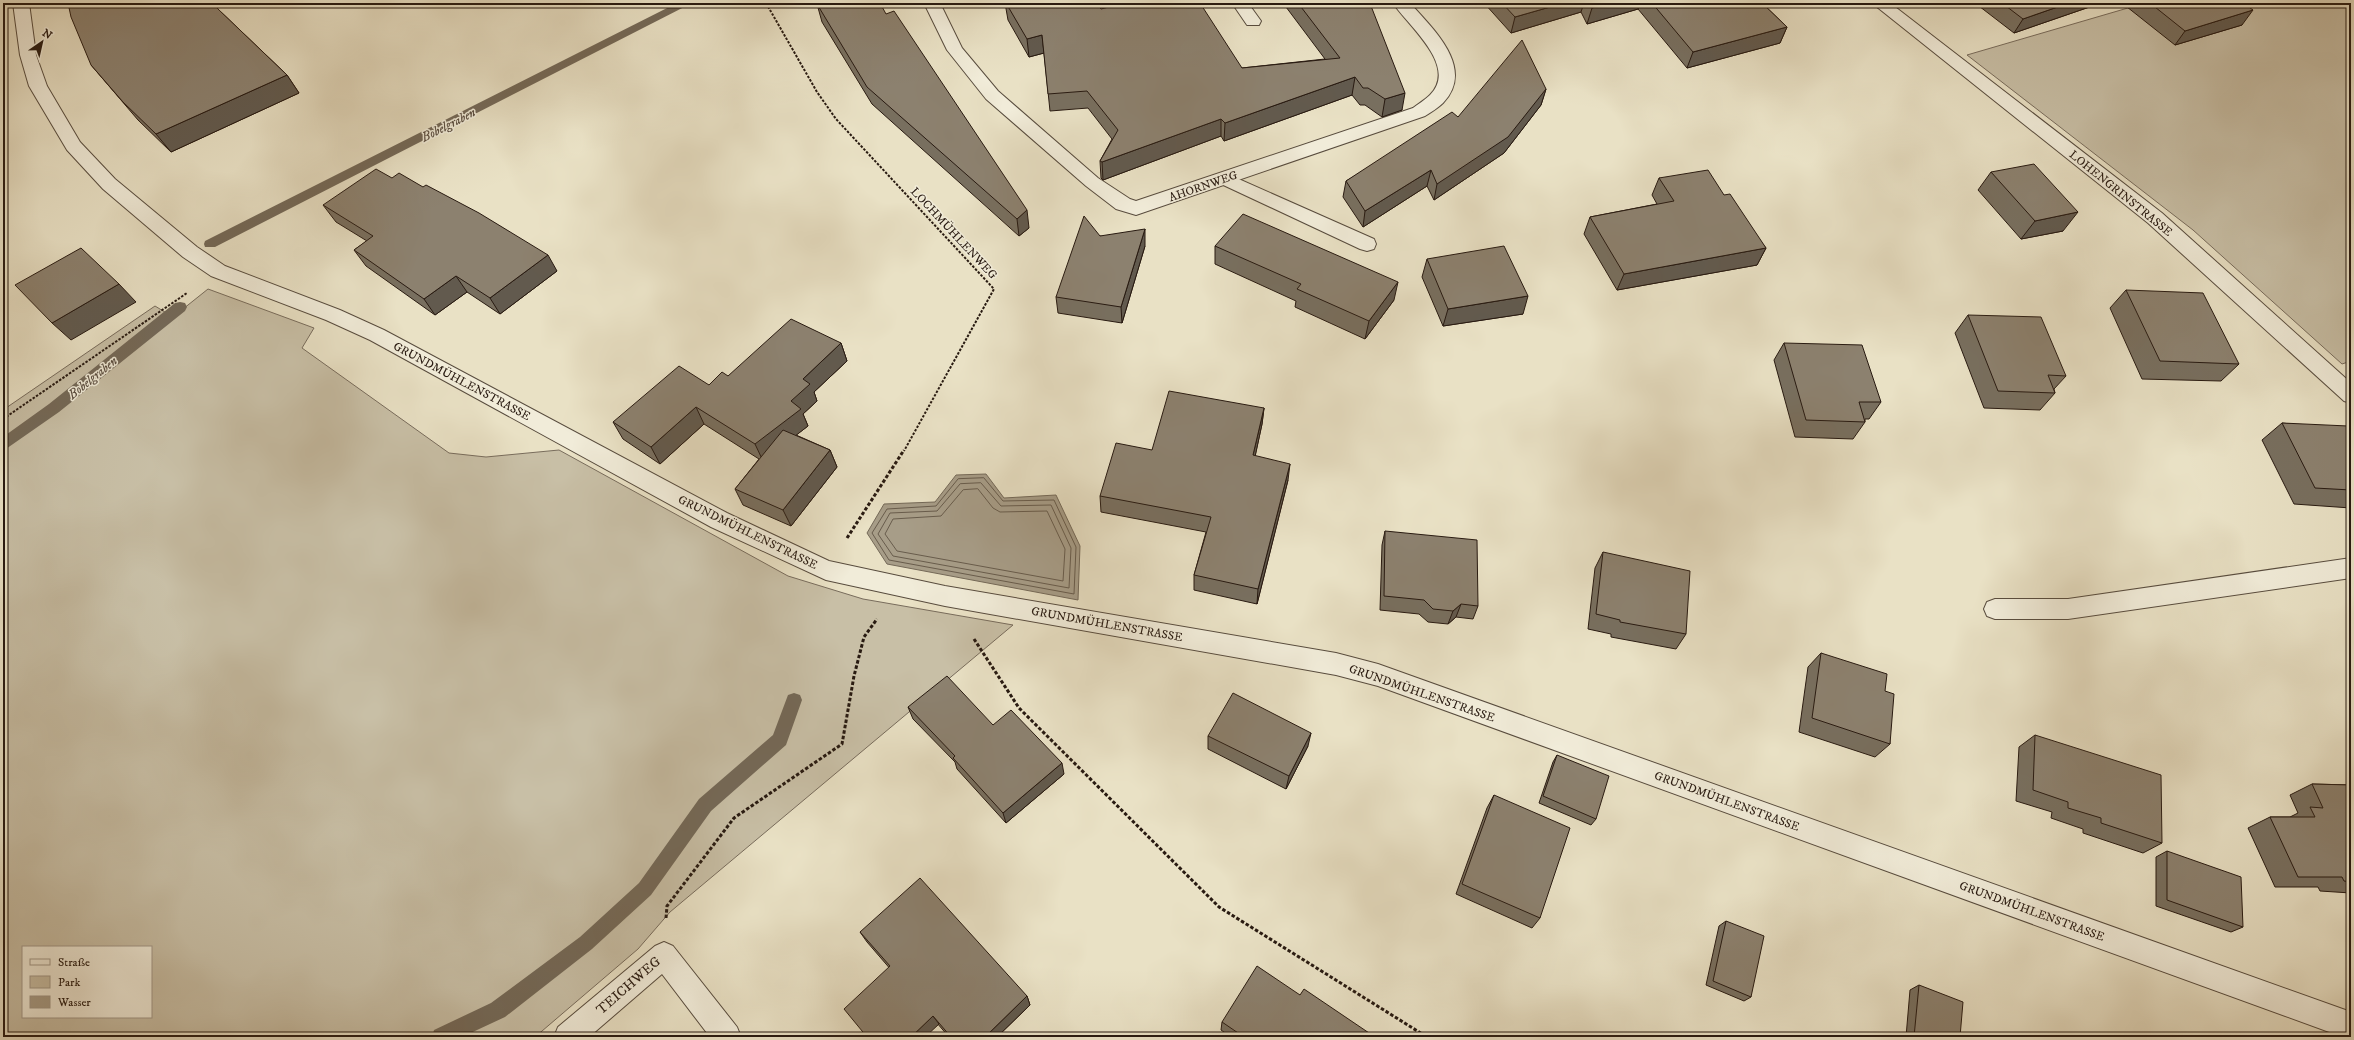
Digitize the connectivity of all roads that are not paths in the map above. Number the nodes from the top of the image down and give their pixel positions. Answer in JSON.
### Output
{"nodes":[{"id":1,"x":21,"y":3,"type":"edge"},
{"id":2,"x":932,"y":3,"type":"edge"},
{"id":3,"x":1240,"y":3,"type":"edge"},
{"id":4,"x":1401,"y":3,"type":"edge"},
{"id":5,"x":1880,"y":3,"type":"edge"},
{"id":6,"x":1253,"y":21,"type":"dead end"},
{"id":7,"x":1225,"y":179,"type":"junction"},
{"id":8,"x":1367,"y":244,"type":"dead end"},
{"id":9,"x":2351,"y":395,"type":"edge"},
{"id":10,"x":2351,"y":568,"type":"edge"},
{"id":11,"x":1995,"y":609,"type":"dead end"},
{"id":12,"x":2351,"y":1026,"type":"edge"},
{"id":13,"x":568,"y":1037,"type":"edge"},
{"id":14,"x":727,"y":1037,"type":"edge"}],
"edges":[{"from":1,"to":12,"type":"street","name":"GRUNDMÜHLENSTRASSE"},
{"from":2,"to":7,"type":"street","name":"AHORNWEG"},
{"from":3,"to":6,"type":"street"},
{"from":4,"to":7,"type":"street","name":"AHORNWEG"},
{"from":5,"to":9,"type":"street","name":"LOHENGRINSTRASSE"},
{"from":7,"to":8,"type":"street"},
{"from":10,"to":11,"type":"street"},
{"from":13,"to":14,"type":"street","name":"TEICHWEG"}]}
